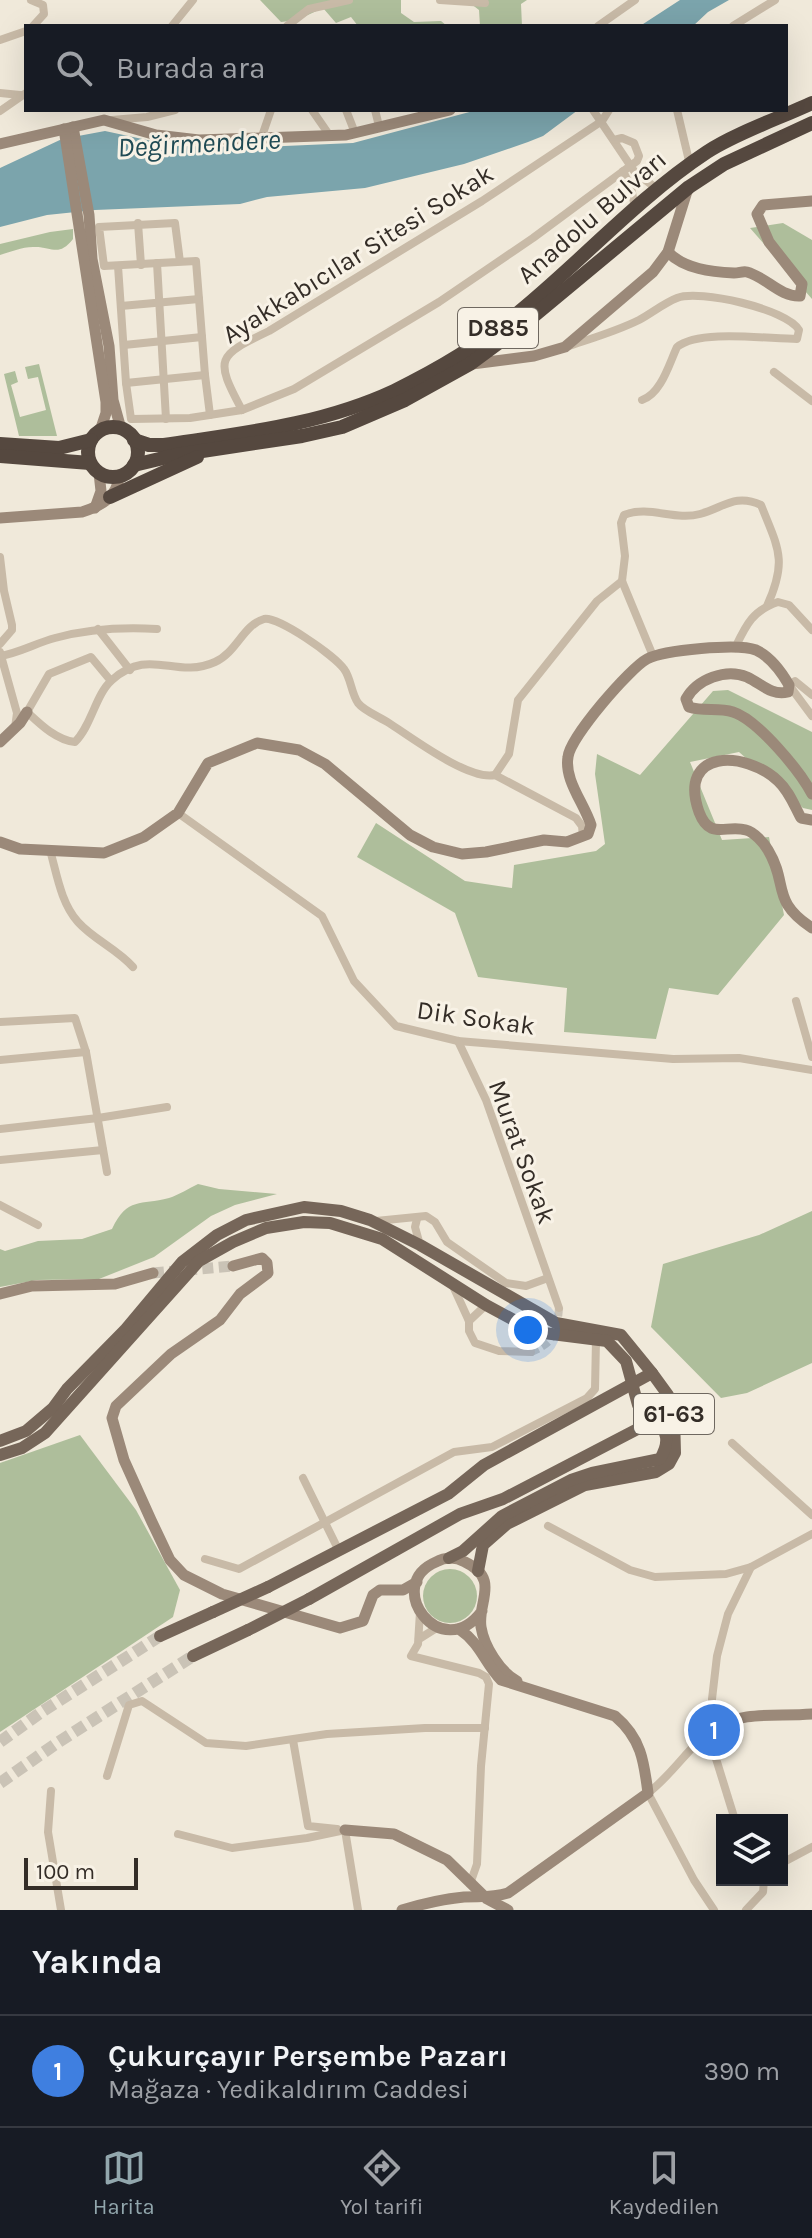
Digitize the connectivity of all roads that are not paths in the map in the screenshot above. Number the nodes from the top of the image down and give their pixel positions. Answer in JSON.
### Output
{"nodes":[{"id":1,"x":31,"y":0,"type":"edge"},
{"id":2,"x":193,"y":0,"type":"edge"},
{"id":3,"x":349,"y":0,"type":"edge"},
{"id":4,"x":440,"y":0,"type":"edge"},
{"id":5,"x":635,"y":0,"type":"edge"},
{"id":6,"x":775,"y":0,"type":"edge"},
{"id":7,"x":485,"y":3,"type":"dead end"},
{"id":8,"x":35,"y":24,"type":"edge"},
{"id":9,"x":174,"y":24,"type":"edge"},
{"id":10,"x":290,"y":24,"type":"edge"},
{"id":11,"x":601,"y":24,"type":"edge"},
{"id":12,"x":736,"y":24,"type":"edge"},
{"id":13,"x":24,"y":32,"type":"edge"},
{"id":14,"x":0,"y":40,"type":"edge"},
{"id":15,"x":0,"y":93,"type":"edge"},
{"id":16,"x":23,"y":94,"type":"edge"},
{"id":17,"x":812,"y":103,"type":"edge"},
{"id":18,"x":0,"y":111,"type":"edge"},
{"id":19,"x":167,"y":112,"type":"edge"},
{"id":20,"x":270,"y":112,"type":"edge"},
{"id":21,"x":314,"y":112,"type":"edge"},
{"id":22,"x":347,"y":112,"type":"edge"},
{"id":23,"x":376,"y":112,"type":"edge"},
{"id":24,"x":677,"y":112,"type":"edge"},
{"id":25,"x":418,"y":114,"type":"edge"},
{"id":26,"x":597,"y":115,"type":"edge"},
{"id":27,"x":104,"y":120,"type":"junction"},
{"id":28,"x":812,"y":123,"type":"edge"},
{"id":29,"x":379,"y":126,"type":"junction"},
{"id":30,"x":70,"y":133,"type":"junction"},
{"id":31,"x":355,"y":133,"type":"junction"},
{"id":32,"x":330,"y":136,"type":"junction"},
{"id":33,"x":261,"y":139,"type":"junction"},
{"id":34,"x":614,"y":140,"type":"junction"},
{"id":35,"x":0,"y":144,"type":"edge"},
{"id":36,"x":690,"y":165,"type":"junction"},
{"id":37,"x":627,"y":168,"type":"junction"},
{"id":38,"x":689,"y":187,"type":"junction"},
{"id":39,"x":657,"y":189,"type":"junction"},
{"id":40,"x":812,"y":201,"type":"edge"},
{"id":41,"x":635,"y":209,"type":"junction"},
{"id":42,"x":83,"y":214,"type":"junction"},
{"id":43,"x":138,"y":223,"type":"junction"},
{"id":44,"x":668,"y":252,"type":"junction"},
{"id":45,"x":180,"y":262,"type":"junction"},
{"id":46,"x":157,"y":263,"type":"junction"},
{"id":47,"x":141,"y":265,"type":"junction"},
{"id":48,"x":118,"y":266,"type":"junction"},
{"id":49,"x":199,"y":299,"type":"junction"},
{"id":50,"x":160,"y":303,"type":"junction"},
{"id":51,"x":121,"y":306,"type":"junction"},
{"id":52,"x":202,"y":337,"type":"junction"},
{"id":53,"x":163,"y":342,"type":"junction"},
{"id":54,"x":124,"y":345,"type":"junction"},
{"id":55,"x":565,"y":347,"type":"junction"},
{"id":56,"x":470,"y":364,"type":"junction"},
{"id":57,"x":774,"y":372,"type":"dead end"},
{"id":58,"x":205,"y":375,"type":"junction"},
{"id":59,"x":166,"y":379,"type":"junction"},
{"id":60,"x":126,"y":383,"type":"junction"},
{"id":61,"x":642,"y":400,"type":"dead end"},
{"id":62,"x":812,"y":401,"type":"edge"},
{"id":63,"x":242,"y":410,"type":"junction"},
{"id":64,"x":210,"y":415,"type":"junction"},
{"id":65,"x":166,"y":419,"type":"junction"},
{"id":66,"x":126,"y":424,"type":"junction"},
{"id":67,"x":95,"y":435,"type":"junction"},
{"id":68,"x":134,"y":440,"type":"junction"},
{"id":69,"x":0,"y":444,"type":"edge"},
{"id":70,"x":210,"y":451,"type":"junction"},
{"id":71,"x":0,"y":456,"type":"edge"},
{"id":72,"x":134,"y":465,"type":"junction"},
{"id":73,"x":95,"y":468,"type":"junction"},
{"id":74,"x":119,"y":477,"type":"junction"},
{"id":75,"x":110,"y":497,"type":"junction"},
{"id":76,"x":95,"y":508,"type":"junction"},
{"id":77,"x":0,"y":518,"type":"edge"},
{"id":78,"x":0,"y":557,"type":"edge"},
{"id":79,"x":622,"y":581,"type":"junction"},
{"id":80,"x":767,"y":606,"type":"junction"},
{"id":81,"x":98,"y":629,"type":"junction"},
{"id":82,"x":157,"y":629,"type":"dead end"},
{"id":83,"x":812,"y":630,"type":"edge"},
{"id":84,"x":0,"y":644,"type":"edge"},
{"id":85,"x":735,"y":648,"type":"junction"},
{"id":86,"x":1,"y":654,"type":"edge"},
{"id":87,"x":653,"y":656,"type":"junction"},
{"id":88,"x":130,"y":670,"type":"junction"},
{"id":89,"x":111,"y":681,"type":"junction"},
{"id":90,"x":789,"y":685,"type":"junction"},
{"id":91,"x":812,"y":695,"type":"edge"},
{"id":92,"x":27,"y":712,"type":"junction"},
{"id":93,"x":812,"y":716,"type":"edge"},
{"id":94,"x":15,"y":729,"type":"junction"},
{"id":95,"x":1,"y":740,"type":"edge"},
{"id":96,"x":495,"y":775,"type":"junction"},
{"id":97,"x":812,"y":794,"type":"edge"},
{"id":98,"x":178,"y":813,"type":"junction"},
{"id":99,"x":812,"y":820,"type":"edge"},
{"id":100,"x":583,"y":837,"type":"junction"},
{"id":101,"x":0,"y":842,"type":"edge"},
{"id":102,"x":50,"y":850,"type":"junction"},
{"id":103,"x":812,"y":928,"type":"edge"},
{"id":104,"x":133,"y":967,"type":"dead end"},
{"id":105,"x":796,"y":1001,"type":"dead end"},
{"id":106,"x":0,"y":1022,"type":"edge"},
{"id":107,"x":458,"y":1041,"type":"junction"},
{"id":108,"x":86,"y":1052,"type":"junction"},
{"id":109,"x":812,"y":1057,"type":"edge"},
{"id":110,"x":0,"y":1060,"type":"edge"},
{"id":111,"x":812,"y":1070,"type":"edge"},
{"id":112,"x":167,"y":1107,"type":"dead end"},
{"id":113,"x":98,"y":1118,"type":"junction"},
{"id":114,"x":0,"y":1129,"type":"edge"},
{"id":115,"x":103,"y":1150,"type":"junction"},
{"id":116,"x":0,"y":1160,"type":"edge"},
{"id":117,"x":107,"y":1172,"type":"dead end"},
{"id":118,"x":0,"y":1205,"type":"edge"},
{"id":119,"x":417,"y":1219,"type":"junction"},
{"id":120,"x":373,"y":1222,"type":"junction"},
{"id":121,"x":38,"y":1225,"type":"dead end"},
{"id":122,"x":420,"y":1245,"type":"junction"},
{"id":123,"x":233,"y":1266,"type":"tunnel mouth"},
{"id":124,"x":153,"y":1273,"type":"tunnel mouth"},
{"id":125,"x":548,"y":1278,"type":"junction"},
{"id":126,"x":452,"y":1284,"type":"junction"},
{"id":127,"x":0,"y":1294,"type":"edge"},
{"id":128,"x":486,"y":1305,"type":"junction"},
{"id":129,"x":559,"y":1308,"type":"tunnel mouth"},
{"id":130,"x":469,"y":1321,"type":"junction"},
{"id":131,"x":596,"y":1340,"type":"junction"},
{"id":132,"x":531,"y":1352,"type":"dead end"},
{"id":133,"x":652,"y":1373,"type":"junction"},
{"id":134,"x":631,"y":1385,"type":"junction"},
{"id":135,"x":673,"y":1409,"type":"junction"},
{"id":136,"x":651,"y":1422,"type":"junction"},
{"id":137,"x":0,"y":1441,"type":"edge"},
{"id":138,"x":732,"y":1443,"type":"dead end"},
{"id":139,"x":0,"y":1455,"type":"edge"},
{"id":140,"x":303,"y":1478,"type":"dead end"},
{"id":141,"x":812,"y":1515,"type":"edge"},
{"id":142,"x":326,"y":1522,"type":"junction"},
{"id":143,"x":548,"y":1526,"type":"dead end"},
{"id":144,"x":812,"y":1534,"type":"edge"},
{"id":145,"x":338,"y":1549,"type":"junction"},
{"id":146,"x":449,"y":1558,"type":"junction"},
{"id":147,"x":205,"y":1559,"type":"dead end"},
{"id":148,"x":751,"y":1567,"type":"junction"},
{"id":149,"x":478,"y":1571,"type":"junction"},
{"id":150,"x":417,"y":1582,"type":"junction"},
{"id":151,"x":403,"y":1590,"type":"junction"},
{"id":152,"x":415,"y":1599,"type":"junction"},
{"id":153,"x":482,"y":1611,"type":"junction"},
{"id":154,"x":420,"y":1612,"type":"junction"},
{"id":155,"x":438,"y":1627,"type":"junction"},
{"id":156,"x":459,"y":1629,"type":"junction"},
{"id":157,"x":160,"y":1636,"type":"tunnel mouth"},
{"id":158,"x":419,"y":1639,"type":"junction"},
{"id":159,"x":193,"y":1656,"type":"tunnel mouth"},
{"id":160,"x":532,"y":1690,"type":"junction"},
{"id":161,"x":812,"y":1714,"type":"edge"},
{"id":162,"x":485,"y":1728,"type":"junction"},
{"id":163,"x":712,"y":1729,"type":"junction"},
{"id":164,"x":293,"y":1740,"type":"junction"},
{"id":165,"x":107,"y":1776,"type":"dead end"},
{"id":166,"x":51,"y":1791,"type":"dead end"},
{"id":167,"x":648,"y":1793,"type":"junction"},
{"id":168,"x":733,"y":1814,"type":"edge"},
{"id":169,"x":345,"y":1830,"type":"junction"},
{"id":170,"x":178,"y":1834,"type":"dead end"},
{"id":171,"x":812,"y":1847,"type":"edge"},
{"id":172,"x":788,"y":1860,"type":"edge"},
{"id":173,"x":471,"y":1881,"type":"junction"},
{"id":174,"x":764,"y":1886,"type":"edge"},
{"id":175,"x":467,"y":1897,"type":"junction"},
{"id":176,"x":487,"y":1899,"type":"junction"},
{"id":177,"x":61,"y":1910,"type":"edge"},
{"id":178,"x":358,"y":1910,"type":"edge"},
{"id":179,"x":402,"y":1910,"type":"edge"},
{"id":180,"x":508,"y":1910,"type":"edge"},
{"id":181,"x":714,"y":1910,"type":"edge"},
{"id":182,"x":746,"y":1910,"type":"edge"}],
"edges":[{"from":1,"to":8,"type":"street"},
{"from":2,"to":9,"type":"street"},
{"from":3,"to":10,"type":"street"},
{"from":4,"to":7,"type":"street"},
{"from":5,"to":11,"type":"street"},
{"from":6,"to":12,"type":"street"},
{"from":13,"to":14,"type":"street"},
{"from":15,"to":16,"type":"street"},
{"from":16,"to":18,"type":"street"},
{"from":17,"to":36,"type":"highway","name":"Anadolu Bulvarı","number":"D885"},
{"from":19,"to":27,"type":"street"},
{"from":20,"to":33,"type":"street"},
{"from":21,"to":32,"type":"street"},
{"from":22,"to":31,"type":"street"},
{"from":23,"to":29,"type":"street"},
{"from":24,"to":36,"type":"street"},
{"from":25,"to":29,"type":"street"},
{"from":26,"to":34,"type":"street"},
{"from":26,"to":63,"type":"street","name":"Ayakkabıcılar Sitesi Sokak"},
{"from":27,"to":30,"type":"street"},
{"from":27,"to":33,"type":"street"},
{"from":28,"to":38,"type":"highway","name":"Anadolu Bulvarı","number":"D885"},
{"from":29,"to":31,"type":"street"},
{"from":30,"to":35,"type":"street"},
{"from":30,"to":42,"type":"street"},
{"from":31,"to":32,"type":"street"},
{"from":32,"to":33,"type":"street"},
{"from":34,"to":37,"type":"street"},
{"from":34,"to":37,"type":"street"},
{"from":36,"to":39,"type":"highway","name":"Anadolu Bulvarı","number":"D885"},
{"from":37,"to":39,"type":"street"},
{"from":37,"to":41,"type":"street"},
{"from":37,"to":63,"type":"street"},
{"from":38,"to":44,"type":"street"},
{"from":38,"to":56,"type":"highway","name":"Anadolu Bulvarı","number":"D885"},
{"from":39,"to":41,"type":"highway","name":"Anadolu Bulvarı","number":"D885"},
{"from":40,"to":44,"type":"street"},
{"from":41,"to":68,"type":"highway","name":"Anadolu Bulvarı","number":"D885"},
{"from":42,"to":66,"type":"street"},
{"from":42,"to":67,"type":"street"},
{"from":43,"to":45,"type":"street"},
{"from":43,"to":47,"type":"street"},
{"from":43,"to":48,"type":"street"},
{"from":44,"to":55,"type":"street"},
{"from":45,"to":46,"type":"street"},
{"from":45,"to":49,"type":"street"},
{"from":46,"to":47,"type":"street"},
{"from":46,"to":50,"type":"street"},
{"from":47,"to":48,"type":"street"},
{"from":48,"to":51,"type":"street"},
{"from":49,"to":50,"type":"street"},
{"from":49,"to":52,"type":"street"},
{"from":50,"to":51,"type":"street"},
{"from":50,"to":53,"type":"street"},
{"from":51,"to":54,"type":"street"},
{"from":52,"to":53,"type":"street"},
{"from":52,"to":58,"type":"street"},
{"from":53,"to":54,"type":"street"},
{"from":53,"to":59,"type":"street"},
{"from":54,"to":60,"type":"street"},
{"from":55,"to":56,"type":"street"},
{"from":55,"to":61,"type":"street"},
{"from":56,"to":70,"type":"highway","name":"Anadolu Bulvarı","number":"D885"},
{"from":57,"to":62,"type":"street"},
{"from":58,"to":59,"type":"street"},
{"from":58,"to":64,"type":"street"},
{"from":59,"to":60,"type":"street"},
{"from":59,"to":65,"type":"street"},
{"from":60,"to":66,"type":"street"},
{"from":63,"to":64,"type":"street"},
{"from":64,"to":65,"type":"street"},
{"from":65,"to":66,"type":"street"},
{"from":66,"to":67,"type":"highway"},
{"from":66,"to":68,"type":"highway"},
{"from":67,"to":69,"type":"highway"},
{"from":67,"to":73,"type":"highway"},
{"from":68,"to":72,"type":"highway"},
{"from":70,"to":72,"type":"highway","name":"Anadolu Bulvarı","number":"D885"},
{"from":70,"to":75,"type":"highway"},
{"from":71,"to":73,"type":"highway"},
{"from":72,"to":74,"type":"highway","name":"Anadolu Bulvarı"},
{"from":73,"to":74,"type":"highway"},
{"from":73,"to":76,"type":"street"},
{"from":74,"to":75,"type":"street"},
{"from":75,"to":76,"type":"street"},
{"from":76,"to":77,"type":"street"},
{"from":78,"to":84,"type":"street"},
{"from":79,"to":80,"type":"street"},
{"from":79,"to":87,"type":"street"},
{"from":79,"to":96,"type":"street"},
{"from":80,"to":83,"type":"street"},
{"from":80,"to":85,"type":"street"},
{"from":81,"to":82,"type":"street"},
{"from":81,"to":86,"type":"street"},
{"from":81,"to":88,"type":"street"},
{"from":85,"to":87,"type":"street"},
{"from":85,"to":90,"type":"street"},
{"from":86,"to":94,"type":"street"},
{"from":87,"to":100,"type":"street"},
{"from":88,"to":89,"type":"street"},
{"from":88,"to":96,"type":"street"},
{"from":89,"to":92,"type":"street"},
{"from":89,"to":92,"type":"street"},
{"from":90,"to":91,"type":"street"},
{"from":90,"to":93,"type":"street"},
{"from":90,"to":97,"type":"street"},
{"from":92,"to":94,"type":"street"},
{"from":94,"to":95,"type":"street"},
{"from":96,"to":100,"type":"street"},
{"from":98,"to":100,"type":"street"},
{"from":98,"to":102,"type":"street"},
{"from":98,"to":107,"type":"street","name":"Dik Sokak"},
{"from":99,"to":103,"type":"street"},
{"from":101,"to":102,"type":"street"},
{"from":102,"to":104,"type":"street"},
{"from":105,"to":109,"type":"street"},
{"from":106,"to":108,"type":"street"},
{"from":107,"to":111,"type":"street","name":"Dik Sokak"},
{"from":107,"to":125,"type":"street","name":"Murat Sokak"},
{"from":108,"to":110,"type":"street"},
{"from":108,"to":113,"type":"street"},
{"from":112,"to":113,"type":"street"},
{"from":113,"to":114,"type":"street"},
{"from":113,"to":115,"type":"street"},
{"from":115,"to":116,"type":"street"},
{"from":115,"to":117,"type":"street"},
{"from":118,"to":121,"type":"street"},
{"from":119,"to":120,"type":"street"},
{"from":119,"to":122,"type":"street"},
{"from":119,"to":125,"type":"street"},
{"from":120,"to":122,"type":"main road"},
{"from":120,"to":137,"type":"main road"},
{"from":122,"to":133,"type":"main road"},
{"from":123,"to":151,"type":"street"},
{"from":124,"to":127,"type":"street"},
{"from":125,"to":129,"type":"street","name":"Murat Sokak"},
{"from":126,"to":128,"type":"main road"},
{"from":126,"to":130,"type":"street"},
{"from":126,"to":139,"type":"main road"},
{"from":128,"to":130,"type":"street"},
{"from":128,"to":131,"type":"main road"},
{"from":130,"to":132,"type":"street"},
{"from":131,"to":134,"type":"main road"},
{"from":131,"to":142,"type":"street"},
{"from":133,"to":134,"type":"main road","number":"61-63"},
{"from":133,"to":135,"type":"main road","number":"61-63"},
{"from":134,"to":136,"type":"main road","number":"61-63"},
{"from":134,"to":145,"type":"main road","number":"61-63"},
{"from":135,"to":136,"type":"main road","number":"61-63"},
{"from":135,"to":149,"type":"main road","number":"61-63"},
{"from":136,"to":146,"type":"main road","number":"61-63"},
{"from":136,"to":159,"type":"main road","number":"61-63","bridge":true},
{"from":138,"to":141,"type":"street"},
{"from":140,"to":142,"type":"street"},
{"from":142,"to":145,"type":"street"},
{"from":142,"to":147,"type":"street"},
{"from":143,"to":148,"type":"street"},
{"from":144,"to":148,"type":"street"},
{"from":145,"to":157,"type":"main road","number":"61-63","bridge":true},
{"from":146,"to":149,"type":"street"},
{"from":146,"to":150,"type":"street"},
{"from":148,"to":163,"type":"street"},
{"from":149,"to":153,"type":"street"},
{"from":150,"to":151,"type":"street"},
{"from":150,"to":152,"type":"street"},
{"from":151,"to":152,"type":"street"},
{"from":152,"to":154,"type":"street"},
{"from":153,"to":156,"type":"street"},
{"from":153,"to":160,"type":"street"},
{"from":154,"to":155,"type":"street"},
{"from":154,"to":158,"type":"street"},
{"from":155,"to":156,"type":"street"},
{"from":155,"to":158,"type":"street"},
{"from":156,"to":160,"type":"street"},
{"from":158,"to":162,"type":"street"},
{"from":160,"to":167,"type":"street"},
{"from":161,"to":163,"type":"street"},
{"from":162,"to":164,"type":"street"},
{"from":162,"to":173,"type":"street"},
{"from":163,"to":167,"type":"street"},
{"from":163,"to":168,"type":"street"},
{"from":164,"to":165,"type":"street"},
{"from":164,"to":169,"type":"street"},
{"from":166,"to":177,"type":"street"},
{"from":167,"to":176,"type":"street"},
{"from":167,"to":181,"type":"street"},
{"from":169,"to":170,"type":"street"},
{"from":169,"to":173,"type":"street"},
{"from":169,"to":178,"type":"street"},
{"from":171,"to":172,"type":"street"},
{"from":173,"to":175,"type":"street"},
{"from":173,"to":176,"type":"street"},
{"from":174,"to":182,"type":"street"},
{"from":175,"to":176,"type":"street"},
{"from":175,"to":179,"type":"street"},
{"from":176,"to":180,"type":"street"}]}
